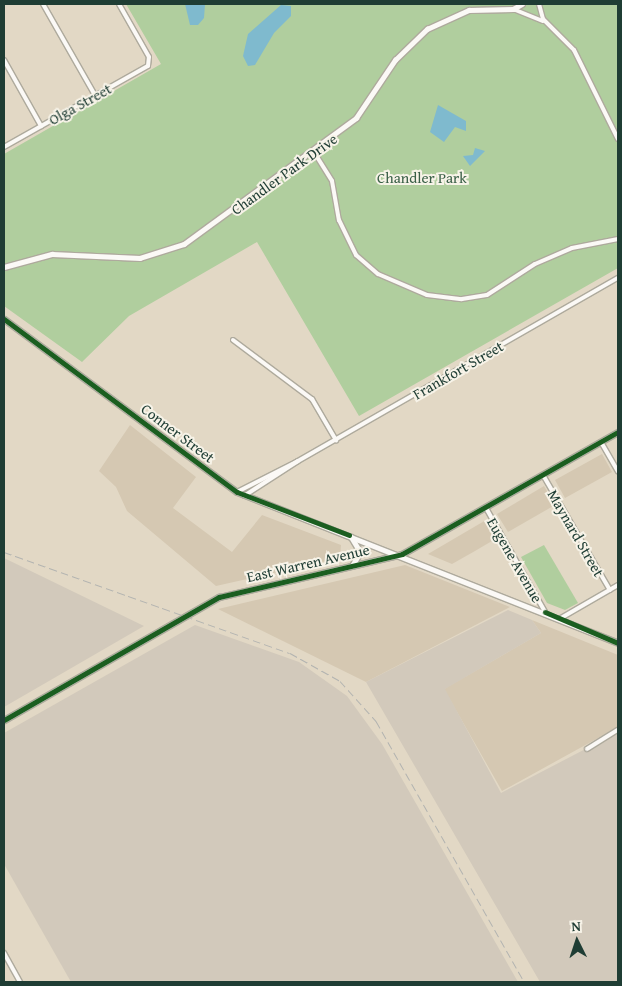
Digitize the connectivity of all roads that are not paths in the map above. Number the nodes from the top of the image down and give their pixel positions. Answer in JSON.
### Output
{"nodes":[{"id":1,"x":43,"y":4,"type":"edge"},
{"id":2,"x":119,"y":4,"type":"edge"},
{"id":3,"x":522,"y":4,"type":"edge"},
{"id":4,"x":539,"y":4,"type":"edge"},
{"id":5,"x":513,"y":9,"type":"junction"},
{"id":6,"x":547,"y":23,"type":"junction"},
{"id":7,"x":4,"y":60,"type":"edge"},
{"id":8,"x":95,"y":95,"type":"junction"},
{"id":9,"x":41,"y":126,"type":"junction"},
{"id":10,"x":618,"y":139,"type":"edge"},
{"id":11,"x":4,"y":147,"type":"edge"},
{"id":12,"x":314,"y":152,"type":"junction"},
{"id":13,"x":618,"y":239,"type":"edge"},
{"id":14,"x":4,"y":267,"type":"edge"},
{"id":15,"x":618,"y":278,"type":"edge"},
{"id":16,"x":4,"y":320,"type":"edge"},
{"id":17,"x":233,"y":340,"type":"dead end"},
{"id":18,"x":618,"y":432,"type":"edge"},
{"id":19,"x":336,"y":440,"type":"junction"},
{"id":20,"x":601,"y":442,"type":"junction"},
{"id":21,"x":298,"y":461,"type":"junction"},
{"id":22,"x":618,"y":472,"type":"edge"},
{"id":23,"x":543,"y":475,"type":"junction"},
{"id":24,"x":237,"y":492,"type":"junction"},
{"id":25,"x":244,"y":496,"type":"junction"},
{"id":26,"x":486,"y":508,"type":"junction"},
{"id":27,"x":349,"y":535,"type":"junction"},
{"id":28,"x":402,"y":554,"type":"junction"},
{"id":29,"x":352,"y":566,"type":"junction"},
{"id":30,"x":618,"y":585,"type":"edge"},
{"id":31,"x":610,"y":590,"type":"junction"},
{"id":32,"x":545,"y":612,"type":"junction"},
{"id":33,"x":561,"y":618,"type":"junction"},
{"id":34,"x":618,"y":643,"type":"edge"},
{"id":35,"x":4,"y":720,"type":"edge"},
{"id":36,"x":618,"y":730,"type":"edge"},
{"id":37,"x":587,"y":749,"type":"dead end"},
{"id":38,"x":4,"y":953,"type":"edge"},
{"id":39,"x":20,"y":982,"type":"edge"}],
"edges":[{"from":1,"to":8,"type":"street"},
{"from":2,"to":8,"type":"street","name":"Olga Street"},
{"from":3,"to":5,"type":"street","name":"Chandler Park Drive"},
{"from":4,"to":6,"type":"street"},
{"from":5,"to":6,"type":"street"},
{"from":5,"to":12,"type":"street","name":"Chandler Park Drive"},
{"from":6,"to":10,"type":"street"},
{"from":7,"to":9,"type":"street"},
{"from":8,"to":9,"type":"street","name":"Olga Street"},
{"from":9,"to":11,"type":"street","name":"Olga Street"},
{"from":12,"to":13,"type":"street"},
{"from":12,"to":14,"type":"street","name":"Chandler Park Drive"},
{"from":15,"to":19,"type":"street","name":"Frankfort Street"},
{"from":16,"to":24,"type":"main road","name":"Conner Street"},
{"from":17,"to":19,"type":"street"},
{"from":18,"to":20,"type":"main road","name":"East Warren Avenue"},
{"from":19,"to":21,"type":"street","name":"Frankfort Street"},
{"from":20,"to":22,"type":"street"},
{"from":20,"to":23,"type":"main road","name":"East Warren Avenue"},
{"from":21,"to":24,"type":"street"},
{"from":21,"to":25,"type":"street"},
{"from":23,"to":26,"type":"main road","name":"East Warren Avenue"},
{"from":23,"to":31,"type":"street","name":"Maynard Street"},
{"from":24,"to":25,"type":"main road","name":"Conner Street"},
{"from":25,"to":27,"type":"main road","name":"Conner Street"},
{"from":26,"to":28,"type":"main road","name":"East Warren Avenue"},
{"from":26,"to":32,"type":"street","name":"Eugene Avenue"},
{"from":27,"to":28,"type":"main road","name":"Conner Street"},
{"from":27,"to":29,"type":"main road"},
{"from":28,"to":29,"type":"main road","name":"East Warren Avenue"},
{"from":28,"to":32,"type":"main road","name":"Conner Street"},
{"from":29,"to":35,"type":"main road","name":"East Warren Avenue"},
{"from":30,"to":31,"type":"street"},
{"from":31,"to":33,"type":"street"},
{"from":32,"to":33,"type":"main road","name":"Conner Street"},
{"from":33,"to":34,"type":"main road","name":"Conner Street"},
{"from":36,"to":37,"type":"street"},
{"from":38,"to":39,"type":"street"}]}
